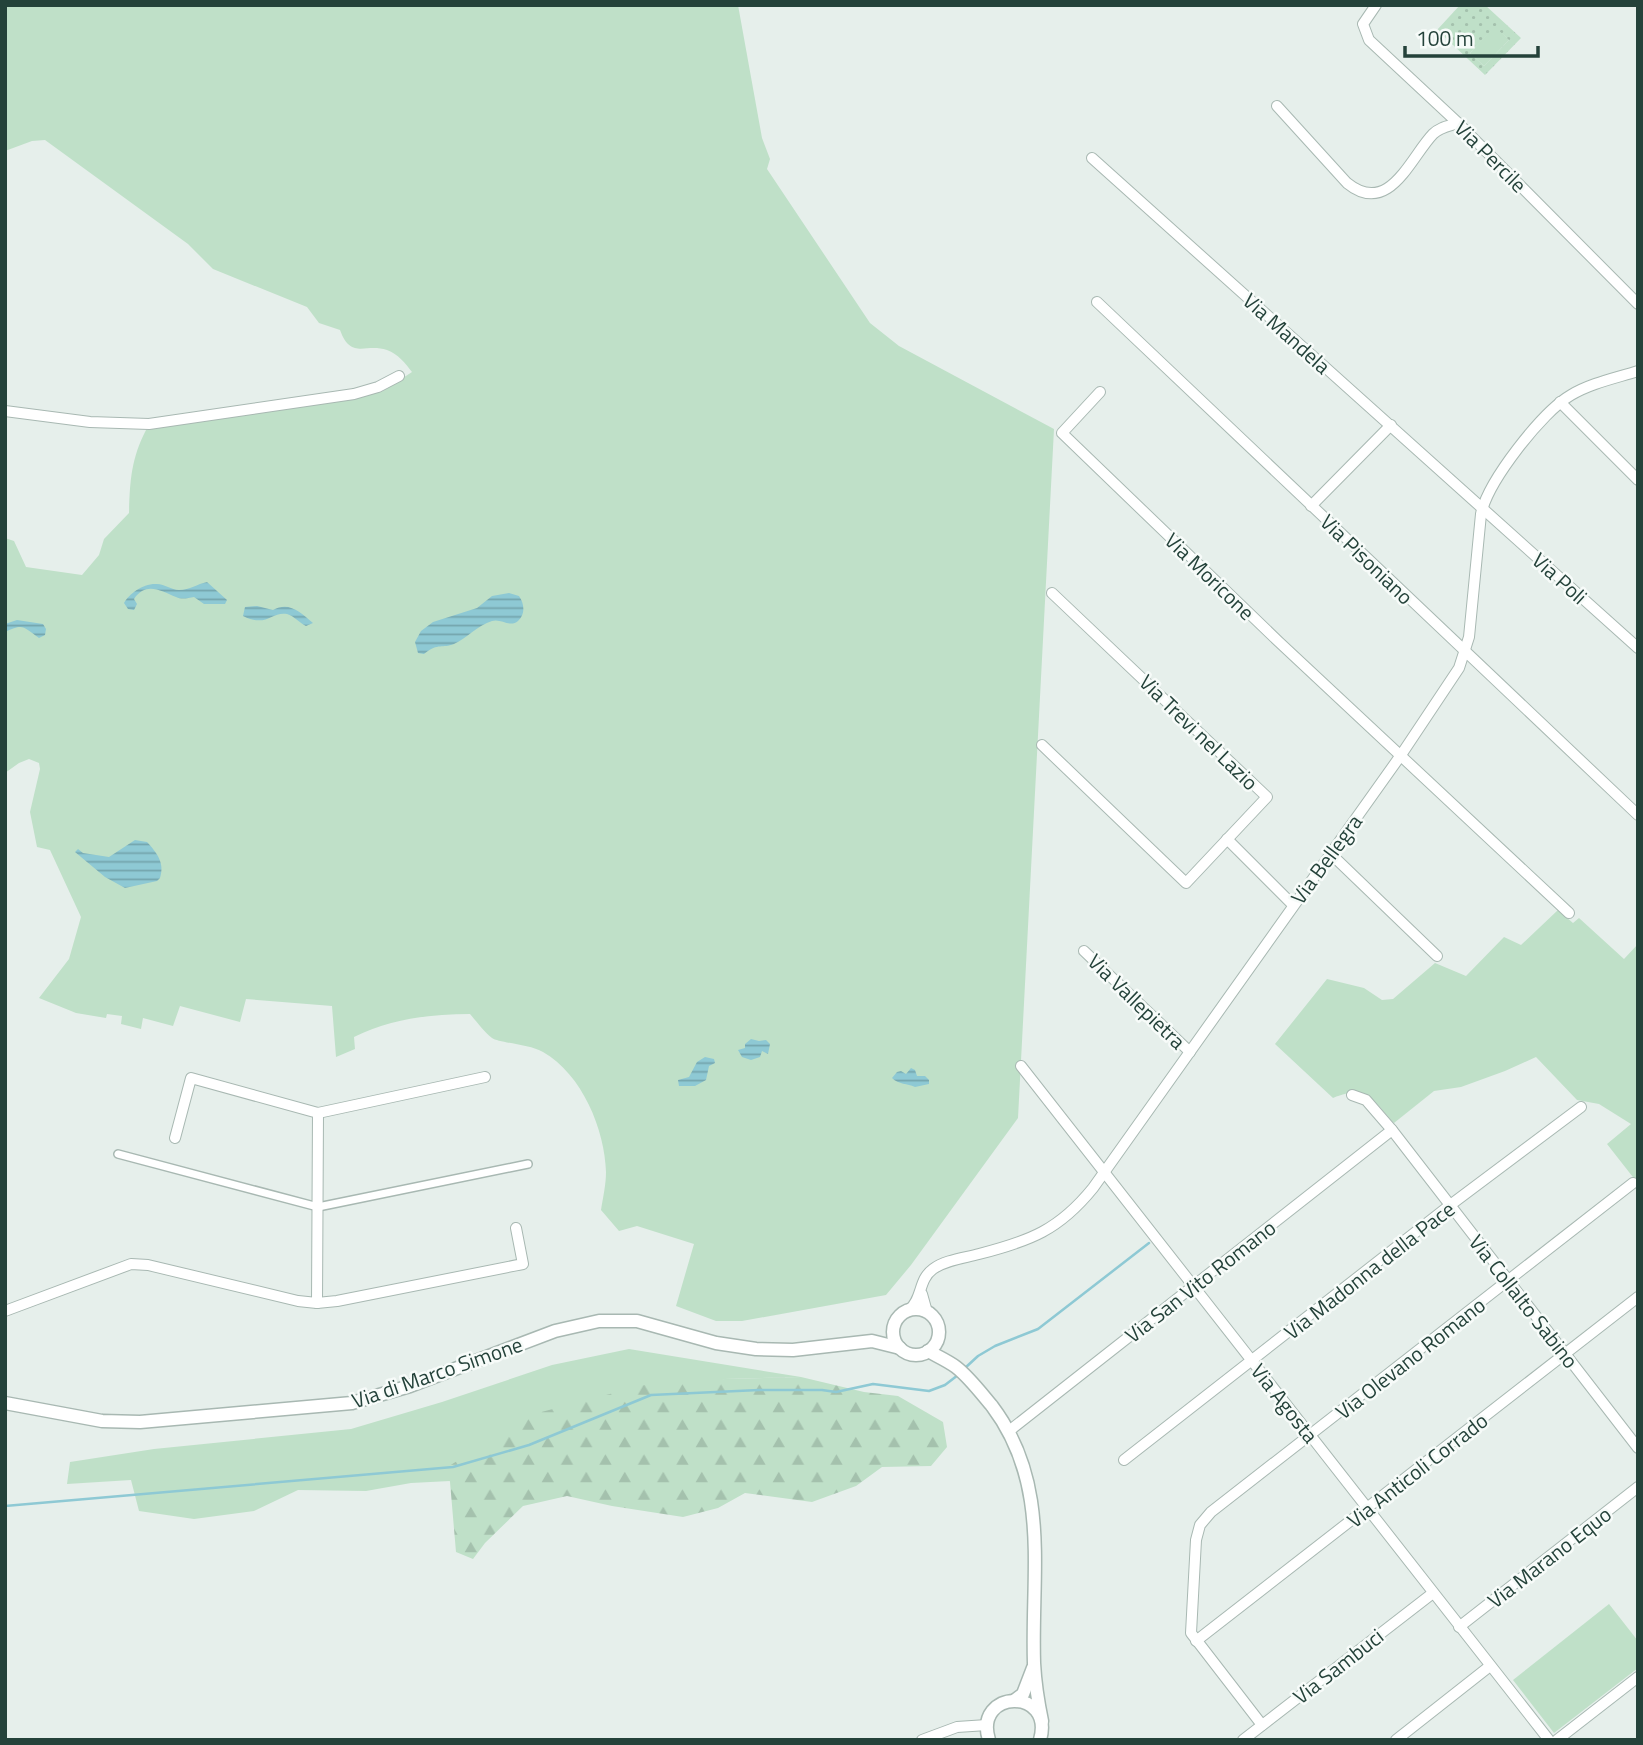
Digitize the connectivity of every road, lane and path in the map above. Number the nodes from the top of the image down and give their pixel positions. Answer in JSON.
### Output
{"nodes":[{"id":1,"x":1376,"y":5,"type":"edge"},
{"id":2,"x":1277,"y":106,"type":"dead end"},
{"id":3,"x":1458,"y":123,"type":"junction"},
{"id":4,"x":1092,"y":158,"type":"dead end"},
{"id":5,"x":1097,"y":302,"type":"dead end"},
{"id":6,"x":1638,"y":304,"type":"edge"},
{"id":7,"x":1638,"y":371,"type":"edge"},
{"id":8,"x":399,"y":376,"type":"dead end"},
{"id":9,"x":1100,"y":392,"type":"dead end"},
{"id":10,"x":1560,"y":402,"type":"junction"},
{"id":11,"x":5,"y":411,"type":"edge"},
{"id":12,"x":1391,"y":425,"type":"junction"},
{"id":13,"x":1638,"y":480,"type":"edge"},
{"id":14,"x":1311,"y":506,"type":"junction"},
{"id":15,"x":1482,"y":508,"type":"junction"},
{"id":16,"x":1052,"y":593,"type":"dead end"},
{"id":17,"x":1638,"y":648,"type":"edge"},
{"id":18,"x":1466,"y":653,"type":"junction"},
{"id":19,"x":1042,"y":744,"type":"dead end"},
{"id":20,"x":1401,"y":755,"type":"junction"},
{"id":21,"x":1638,"y":815,"type":"edge"},
{"id":22,"x":1227,"y":839,"type":"junction"},
{"id":23,"x":1331,"y":854,"type":"junction"},
{"id":24,"x":1293,"y":905,"type":"junction"},
{"id":25,"x":1569,"y":913,"type":"dead end"},
{"id":26,"x":1084,"y":951,"type":"dead end"},
{"id":27,"x":1437,"y":956,"type":"dead end"},
{"id":28,"x":1190,"y":1052,"type":"junction"},
{"id":29,"x":1021,"y":1066,"type":"dead end"},
{"id":30,"x":485,"y":1077,"type":"dead end"},
{"id":31,"x":1352,"y":1095,"type":"dead end"},
{"id":32,"x":1581,"y":1107,"type":"dead end"},
{"id":33,"x":318,"y":1113,"type":"junction"},
{"id":34,"x":1392,"y":1130,"type":"junction"},
{"id":35,"x":175,"y":1138,"type":"dead end"},
{"id":36,"x":118,"y":1154,"type":"dead end"},
{"id":37,"x":528,"y":1164,"type":"dead end"},
{"id":38,"x":1104,"y":1173,"type":"junction"},
{"id":39,"x":1633,"y":1184,"type":"dead end"},
{"id":40,"x":1449,"y":1206,"type":"junction"},
{"id":41,"x":318,"y":1207,"type":"junction"},
{"id":42,"x":516,"y":1228,"type":"dead end"},
{"id":43,"x":1509,"y":1281,"type":"junction"},
{"id":44,"x":1194,"y":1285,"type":"junction"},
{"id":45,"x":921,"y":1290,"type":"junction"},
{"id":46,"x":1638,"y":1297,"type":"edge"},
{"id":47,"x":317,"y":1303,"type":"junction"},
{"id":48,"x":909,"y":1310,"type":"junction"},
{"id":49,"x":5,"y":1311,"type":"edge"},
{"id":50,"x":927,"y":1312,"type":"junction"},
{"id":51,"x":897,"y":1320,"type":"junction"},
{"id":52,"x":939,"y":1334,"type":"junction"},
{"id":53,"x":864,"y":1341,"type":"junction"},
{"id":54,"x":900,"y":1348,"type":"junction"},
{"id":55,"x":928,"y":1351,"type":"junction"},
{"id":56,"x":1565,"y":1354,"type":"junction"},
{"id":57,"x":1253,"y":1360,"type":"junction"},
{"id":58,"x":955,"y":1367,"type":"junction"},
{"id":59,"x":5,"y":1403,"type":"edge"},
{"id":60,"x":1009,"y":1431,"type":"junction"},
{"id":61,"x":1310,"y":1435,"type":"junction"},
{"id":62,"x":1638,"y":1448,"type":"edge"},
{"id":63,"x":1124,"y":1460,"type":"dead end"},
{"id":64,"x":1638,"y":1487,"type":"edge"},
{"id":65,"x":1368,"y":1509,"type":"junction"},
{"id":66,"x":1433,"y":1593,"type":"junction"},
{"id":67,"x":1459,"y":1627,"type":"junction"},
{"id":68,"x":1196,"y":1641,"type":"junction"},
{"id":69,"x":1034,"y":1664,"type":"junction"},
{"id":70,"x":1490,"y":1666,"type":"junction"},
{"id":71,"x":1638,"y":1677,"type":"edge"},
{"id":72,"x":1015,"y":1700,"type":"junction"},
{"id":73,"x":1042,"y":1721,"type":"junction"},
{"id":74,"x":987,"y":1724,"type":"junction"},
{"id":75,"x":1262,"y":1725,"type":"junction"},
{"id":76,"x":1041,"y":1739,"type":"edge"},
{"id":77,"x":922,"y":1740,"type":"edge"},
{"id":78,"x":989,"y":1740,"type":"edge"},
{"id":79,"x":1243,"y":1740,"type":"edge"},
{"id":80,"x":1396,"y":1740,"type":"edge"},
{"id":81,"x":1549,"y":1740,"type":"edge"},
{"id":82,"x":1557,"y":1740,"type":"edge"}],
"edges":[{"from":1,"to":3,"type":"street","name":"Via Percile"},
{"from":2,"to":3,"type":"street"},
{"from":3,"to":6,"type":"street","name":"Via Percile"},
{"from":4,"to":12,"type":"street","name":"Via Mandela"},
{"from":5,"to":14,"type":"street","name":"Via Pisoniano"},
{"from":7,"to":10,"type":"street","name":"Via Bellegra"},
{"from":8,"to":11,"type":"street"},
{"from":9,"to":20,"type":"street","name":"Via Moricone"},
{"from":10,"to":13,"type":"street"},
{"from":10,"to":15,"type":"street","name":"Via Bellegra"},
{"from":12,"to":14,"type":"street"},
{"from":12,"to":15,"type":"street","name":"Via Mandela"},
{"from":14,"to":18,"type":"street","name":"Via Pisoniano"},
{"from":15,"to":17,"type":"street","name":"Via Poli"},
{"from":15,"to":18,"type":"street","name":"Via Bellegra"},
{"from":16,"to":22,"type":"street","name":"Via Trevi nel Lazio"},
{"from":18,"to":20,"type":"street","name":"Via Bellegra"},
{"from":18,"to":21,"type":"street","name":"Via Pisoniano"},
{"from":19,"to":22,"type":"street","name":"Via Trevi nel Lazio"},
{"from":20,"to":23,"type":"street","name":"Via Bellegra"},
{"from":20,"to":25,"type":"street"},
{"from":22,"to":24,"type":"street"},
{"from":23,"to":24,"type":"street","name":"Via Bellegra"},
{"from":23,"to":27,"type":"street"},
{"from":24,"to":28,"type":"street","name":"Via Bellegra"},
{"from":26,"to":28,"type":"street","name":"Via Vallepietra"},
{"from":28,"to":38,"type":"street","name":"Via Bellegra"},
{"from":29,"to":38,"type":"street","name":"Via Agosta"},
{"from":30,"to":33,"type":"street"},
{"from":31,"to":34,"type":"street","name":"Via Collalto Sabino"},
{"from":32,"to":40,"type":"street","name":"Via Madonna della Pace"},
{"from":33,"to":35,"type":"street"},
{"from":33,"to":41,"type":"street"},
{"from":34,"to":40,"type":"street","name":"Via Collalto Sabino"},
{"from":34,"to":44,"type":"street","name":"Via San Vito Romano"},
{"from":36,"to":41,"type":"street"},
{"from":37,"to":41,"type":"street"},
{"from":38,"to":44,"type":"street","name":"Via Agosta"},
{"from":38,"to":45,"type":"street","name":"Via Bellegra"},
{"from":39,"to":43,"type":"street","name":"Via Olevano Romano"},
{"from":40,"to":43,"type":"street","name":"Via Collalto Sabino"},
{"from":40,"to":57,"type":"street","name":"Via Madonna della Pace"},
{"from":41,"to":47,"type":"street"},
{"from":42,"to":47,"type":"street"},
{"from":43,"to":56,"type":"street","name":"Via Collalto Sabino"},
{"from":43,"to":61,"type":"street","name":"Via Olevano Romano"},
{"from":44,"to":57,"type":"street","name":"Via Agosta"},
{"from":44,"to":60,"type":"street","name":"Via San Vito Romano"},
{"from":45,"to":48,"type":"street","name":"Via Bellegra"},
{"from":45,"to":50,"type":"street"},
{"from":46,"to":56,"type":"street","name":"Via Anticoli Corrado"},
{"from":47,"to":49,"type":"street"},
{"from":48,"to":50,"type":"street"},
{"from":48,"to":51,"type":"street"},
{"from":50,"to":52,"type":"street"},
{"from":51,"to":53,"type":"street","name":"Via di Marco Simone"},
{"from":51,"to":54,"type":"street"},
{"from":52,"to":55,"type":"street"},
{"from":52,"to":58,"type":"street"},
{"from":53,"to":54,"type":"street","name":"Via di Marco Simone"},
{"from":53,"to":59,"type":"street","name":"Via di Marco Simone"},
{"from":54,"to":55,"type":"street"},
{"from":55,"to":58,"type":"street"},
{"from":56,"to":62,"type":"street","name":"Via Collalto Sabino"},
{"from":56,"to":65,"type":"street","name":"Via Anticoli Corrado"},
{"from":57,"to":61,"type":"street","name":"Via Agosta"},
{"from":57,"to":63,"type":"street","name":"Via Madonna della Pace"},
{"from":58,"to":60,"type":"street"},
{"from":60,"to":69,"type":"street"},
{"from":61,"to":65,"type":"street","name":"Via Agosta"},
{"from":61,"to":68,"type":"street","name":"Via Olevano Romano"},
{"from":64,"to":67,"type":"street","name":"Via Marano Equo"},
{"from":65,"to":66,"type":"street","name":"Via Agosta"},
{"from":65,"to":68,"type":"street","name":"Via Anticoli Corrado"},
{"from":66,"to":67,"type":"street","name":"Via Agosta"},
{"from":66,"to":75,"type":"street","name":"Via Sambuci"},
{"from":67,"to":70,"type":"street","name":"Via Agosta"},
{"from":68,"to":75,"type":"street","name":"Via Olevano Romano"},
{"from":69,"to":72,"type":"street"},
{"from":69,"to":73,"type":"street"},
{"from":70,"to":80,"type":"street"},
{"from":70,"to":81,"type":"street","name":"Via Agosta"},
{"from":71,"to":82,"type":"street"},
{"from":72,"to":73,"type":"street"},
{"from":72,"to":74,"type":"street"},
{"from":73,"to":76,"type":"street"},
{"from":74,"to":77,"type":"street"},
{"from":74,"to":78,"type":"street"},
{"from":75,"to":79,"type":"street","name":"Via Sambuci"}]}
